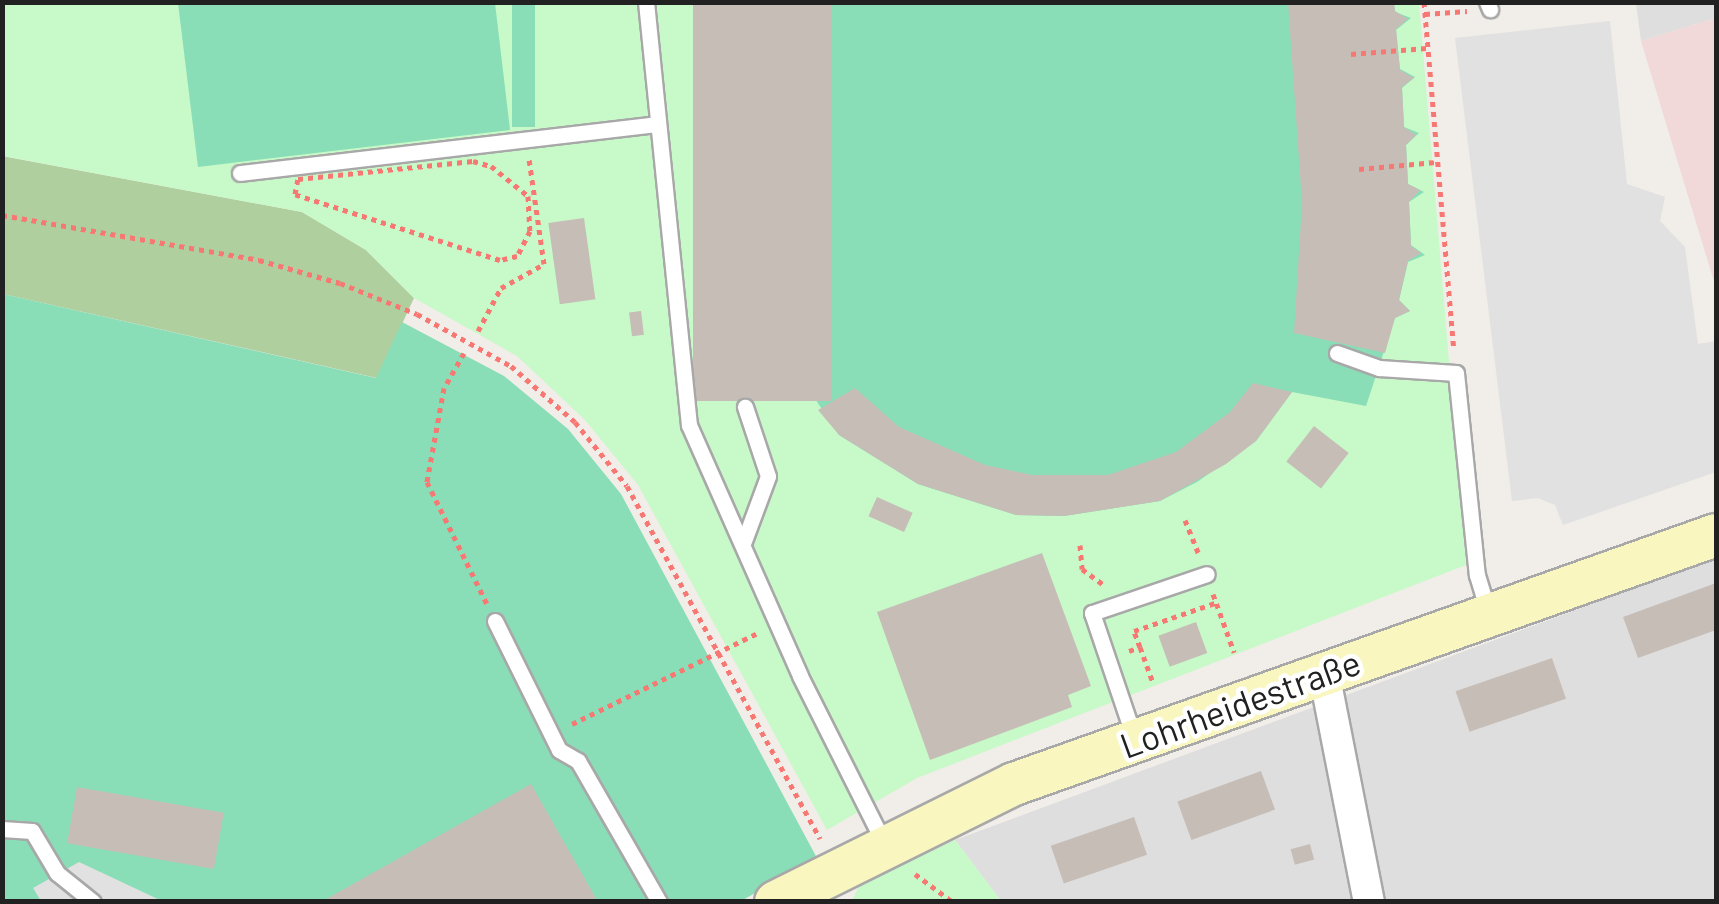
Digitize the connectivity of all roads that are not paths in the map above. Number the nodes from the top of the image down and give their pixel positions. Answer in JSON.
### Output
{"nodes":[{"id":1,"x":646,"y":2,"type":"edge"},
{"id":2,"x":655,"y":124,"type":"junction"},
{"id":3,"x":240,"y":173,"type":"dead end"},
{"id":4,"x":1337,"y":353,"type":"dead end"},
{"id":5,"x":745,"y":407,"type":"dead end"},
{"id":6,"x":1716,"y":535,"type":"edge"},
{"id":7,"x":744,"y":541,"type":"junction"},
{"id":8,"x":1207,"y":574,"type":"dead end"},
{"id":9,"x":1489,"y":615,"type":"junction"},
{"id":10,"x":496,"y":621,"type":"road end"},
{"id":11,"x":1324,"y":673,"type":"junction"},
{"id":12,"x":1135,"y":740,"type":"junction"},
{"id":13,"x":2,"y":829,"type":"edge"},
{"id":14,"x":884,"y":843,"type":"junction"},
{"id":15,"x":789,"y":899,"type":"edge"},
{"id":16,"x":93,"y":902,"type":"edge"},
{"id":17,"x":659,"y":902,"type":"edge"},
{"id":18,"x":1369,"y":902,"type":"edge"}],
"edges":[{"from":1,"to":2,"type":"lane"},
{"from":2,"to":3,"type":"lane"},
{"from":2,"to":7,"type":"lane"},
{"from":4,"to":9,"type":"lane"},
{"from":5,"to":7,"type":"lane"},
{"from":6,"to":9,"type":"street","name":"Lohrheidestraße"},
{"from":7,"to":14,"type":"lane"},
{"from":8,"to":12,"type":"lane"},
{"from":9,"to":11,"type":"street","name":"Lohrheidestraße"},
{"from":10,"to":17,"type":"lane"},
{"from":11,"to":12,"type":"street","name":"Lohrheidestraße"},
{"from":11,"to":18,"type":"street"},
{"from":12,"to":14,"type":"street","name":"Lohrheidestraße"},
{"from":13,"to":16,"type":"lane"},
{"from":14,"to":15,"type":"street","name":"Lohrheidestraße"}]}
